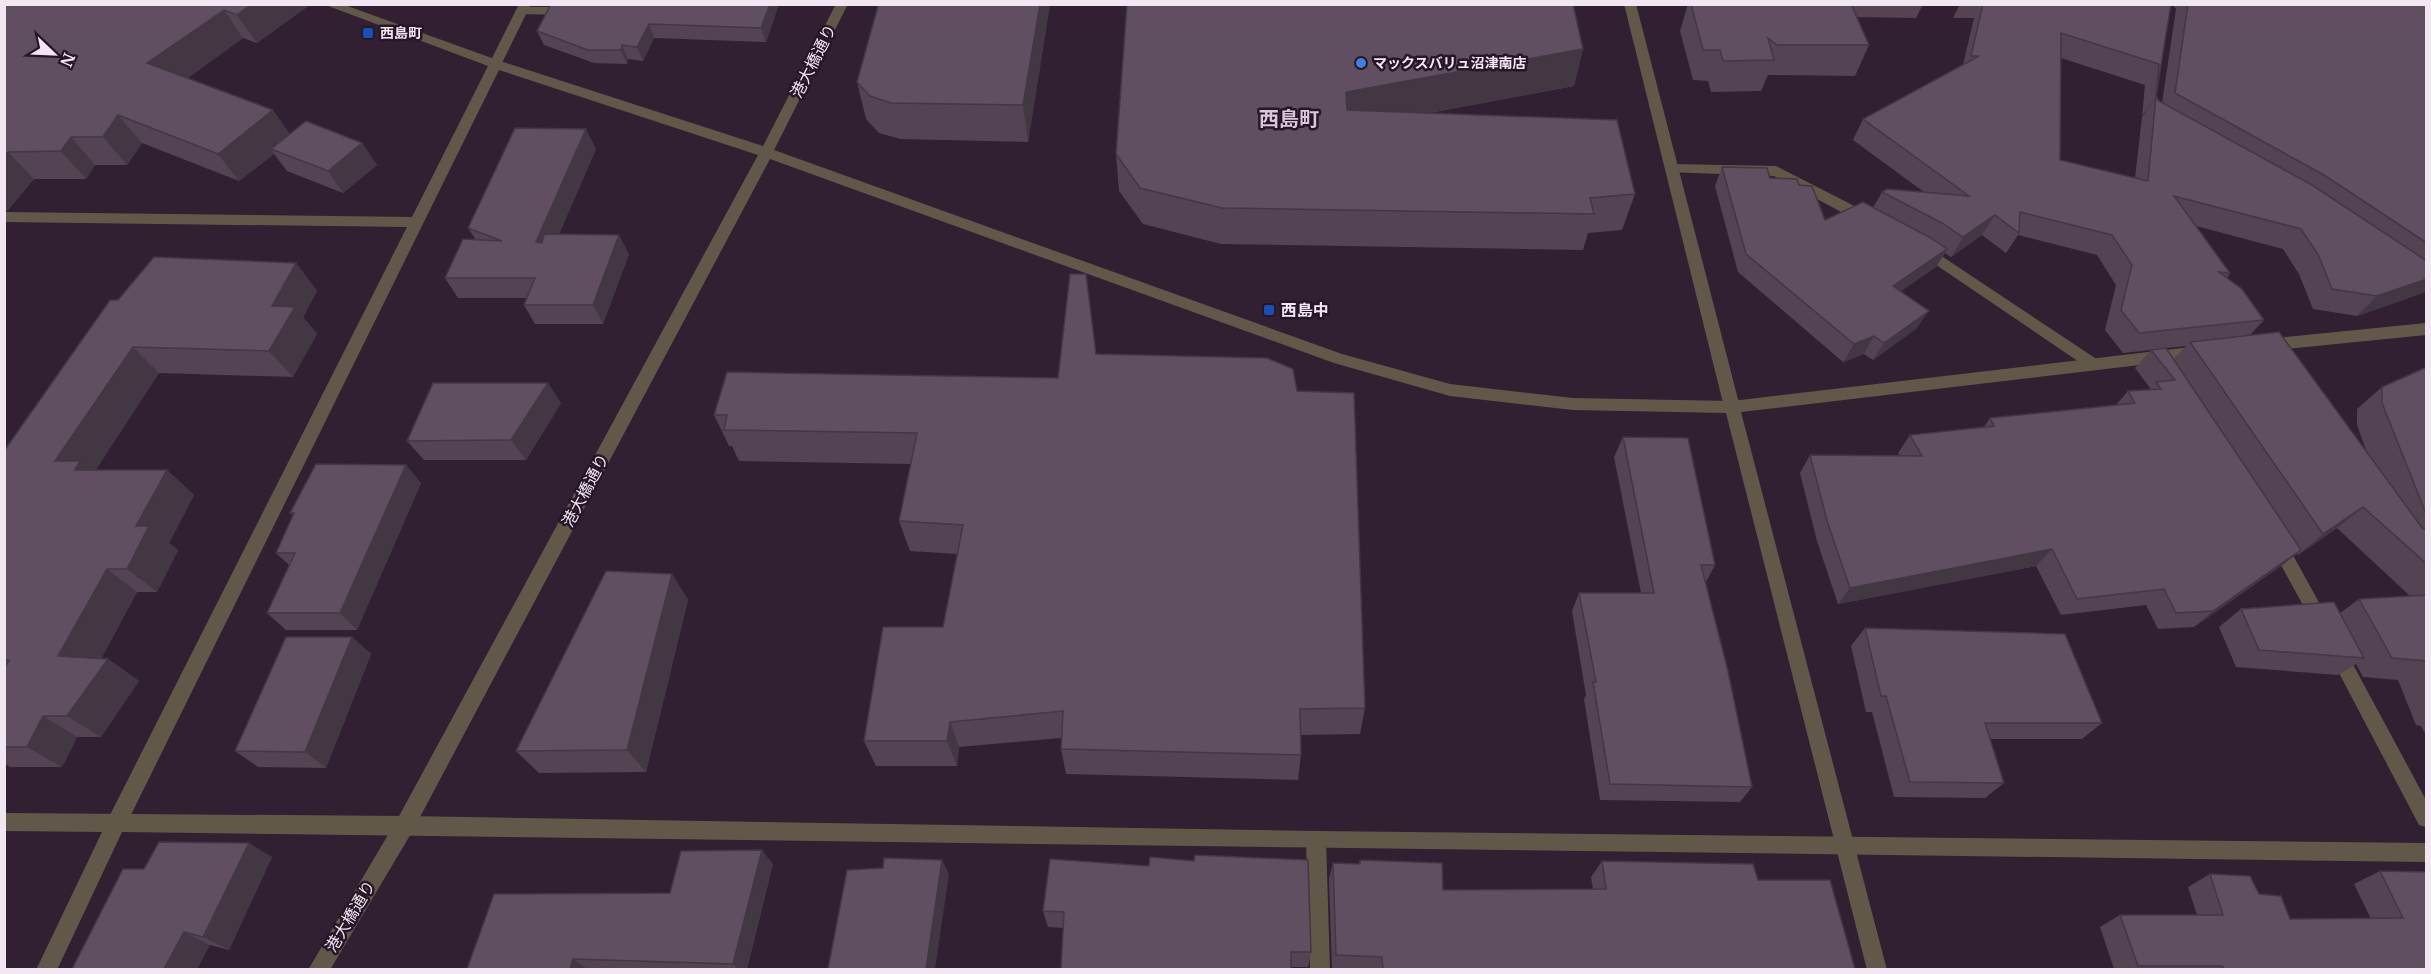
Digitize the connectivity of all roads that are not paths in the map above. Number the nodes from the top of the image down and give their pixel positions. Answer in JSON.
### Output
{"nodes":[{"id":1,"x":329,"y":4,"type":"edge"},
{"id":2,"x":842,"y":4,"type":"edge"},
{"id":3,"x":1630,"y":4,"type":"edge"},
{"id":4,"x":523,"y":8,"type":"edge"},
{"id":5,"x":578,"y":11,"type":"edge"},
{"id":6,"x":495,"y":64,"type":"junction"},
{"id":7,"x":766,"y":153,"type":"junction"},
{"id":8,"x":1672,"y":169,"type":"junction"},
{"id":9,"x":4,"y":217,"type":"edge"},
{"id":10,"x":414,"y":222,"type":"junction"},
{"id":11,"x":1881,"y":227,"type":"edge"},
{"id":12,"x":1913,"y":244,"type":"edge"},
{"id":13,"x":2427,"y":329,"type":"edge"},
{"id":14,"x":2248,"y":347,"type":"edge"},
{"id":15,"x":2213,"y":351,"type":"edge"},
{"id":16,"x":2154,"y":357,"type":"junction"},
{"id":17,"x":2093,"y":364,"type":"junction"},
{"id":18,"x":2166,"y":376,"type":"edge"},
{"id":19,"x":1732,"y":407,"type":"junction"},
{"id":20,"x":2269,"y":531,"type":"edge"},
{"id":21,"x":2427,"y":818,"type":"edge"},
{"id":22,"x":4,"y":822,"type":"edge"},
{"id":23,"x":116,"y":824,"type":"junction"},
{"id":24,"x":405,"y":825,"type":"junction"},
{"id":25,"x":1316,"y":840,"type":"junction"},
{"id":26,"x":1845,"y":847,"type":"junction"},
{"id":27,"x":2427,"y":853,"type":"edge"},
{"id":28,"x":46,"y":969,"type":"edge"},
{"id":29,"x":318,"y":969,"type":"edge"},
{"id":30,"x":1320,"y":969,"type":"edge"},
{"id":31,"x":1877,"y":969,"type":"edge"}],
"edges":[{"from":1,"to":6,"type":"street"},
{"from":2,"to":7,"type":"street","name":"港大橋通り"},
{"from":3,"to":8,"type":"street"},
{"from":4,"to":5,"type":"street"},
{"from":4,"to":6,"type":"street"},
{"from":6,"to":7,"type":"street"},
{"from":6,"to":10,"type":"street"},
{"from":7,"to":19,"type":"street"},
{"from":7,"to":24,"type":"street","name":"港大橋通り"},
{"from":8,"to":11,"type":"street"},
{"from":8,"to":19,"type":"street"},
{"from":9,"to":10,"type":"street"},
{"from":10,"to":23,"type":"street"},
{"from":12,"to":17,"type":"street"},
{"from":13,"to":14,"type":"street"},
{"from":15,"to":16,"type":"street"},
{"from":16,"to":17,"type":"street"},
{"from":16,"to":18,"type":"street"},
{"from":17,"to":19,"type":"street"},
{"from":19,"to":26,"type":"street"},
{"from":20,"to":21,"type":"street"},
{"from":22,"to":23,"type":"street"},
{"from":23,"to":24,"type":"street"},
{"from":23,"to":28,"type":"street"},
{"from":24,"to":25,"type":"street"},
{"from":24,"to":29,"type":"street","name":"港大橋通り"},
{"from":25,"to":26,"type":"street"},
{"from":25,"to":30,"type":"street"},
{"from":26,"to":27,"type":"street"},
{"from":26,"to":31,"type":"street"}]}
